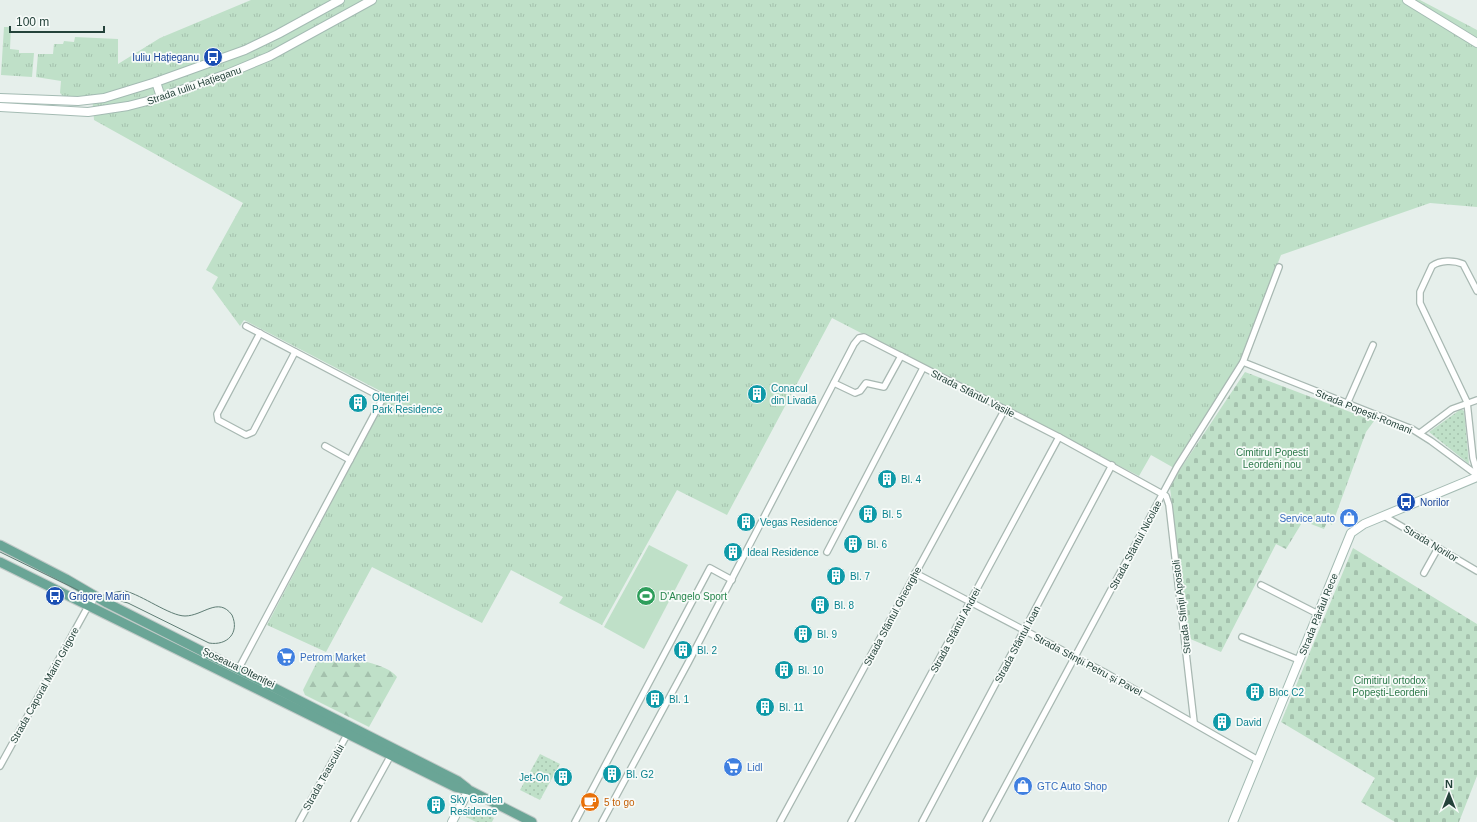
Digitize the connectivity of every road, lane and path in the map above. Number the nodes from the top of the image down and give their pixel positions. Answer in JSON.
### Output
{"nodes":[{"id":1,"x":340,"y":0,"type":"edge"},
{"id":2,"x":372,"y":0,"type":"edge"},
{"id":3,"x":1407,"y":0,"type":"edge"},
{"id":4,"x":1477,"y":43,"type":"edge"},
{"id":5,"x":156,"y":82,"type":"junction"},
{"id":6,"x":161,"y":97,"type":"junction"},
{"id":7,"x":0,"y":98,"type":"edge"},
{"id":8,"x":0,"y":107,"type":"edge"},
{"id":9,"x":1279,"y":267,"type":"dead end"},
{"id":10,"x":1476,"y":288,"type":"edge"},
{"id":11,"x":246,"y":326,"type":"dead end"},
{"id":12,"x":260,"y":333,"type":"junction"},
{"id":13,"x":1373,"y":345,"type":"dead end"},
{"id":14,"x":295,"y":352,"type":"junction"},
{"id":15,"x":901,"y":356,"type":"junction"},
{"id":16,"x":1243,"y":362,"type":"junction"},
{"id":17,"x":923,"y":368,"type":"junction"},
{"id":18,"x":834,"y":383,"type":"junction"},
{"id":19,"x":1477,"y":400,"type":"edge"},
{"id":20,"x":1467,"y":402,"type":"junction"},
{"id":21,"x":1347,"y":404,"type":"junction"},
{"id":22,"x":1005,"y":410,"type":"junction"},
{"id":23,"x":1420,"y":434,"type":"junction"},
{"id":24,"x":1059,"y":437,"type":"junction"},
{"id":25,"x":325,"y":446,"type":"dead end"},
{"id":26,"x":350,"y":460,"type":"junction"},
{"id":27,"x":1112,"y":465,"type":"junction"},
{"id":28,"x":1477,"y":472,"type":"edge"},
{"id":29,"x":1477,"y":476,"type":"edge"},
{"id":30,"x":1163,"y":494,"type":"junction"},
{"id":31,"x":1384,"y":516,"type":"junction"},
{"id":32,"x":0,"y":545,"type":"edge"},
{"id":33,"x":1438,"y":548,"type":"junction"},
{"id":34,"x":827,"y":552,"type":"dead end"},
{"id":35,"x":0,"y":562,"type":"edge"},
{"id":36,"x":1477,"y":571,"type":"edge"},
{"id":37,"x":915,"y":573,"type":"junction"},
{"id":38,"x":1424,"y":573,"type":"dead end"},
{"id":39,"x":66,"y":579,"type":"junction"},
{"id":40,"x":732,"y":580,"type":"junction"},
{"id":41,"x":1261,"y":585,"type":"dead end"},
{"id":42,"x":59,"y":592,"type":"junction"},
{"id":43,"x":96,"y":597,"type":"junction"},
{"id":44,"x":970,"y":601,"type":"junction"},
{"id":45,"x":88,"y":605,"type":"junction"},
{"id":46,"x":1318,"y":614,"type":"junction"},
{"id":47,"x":1025,"y":630,"type":"junction"},
{"id":48,"x":1242,"y":637,"type":"dead end"},
{"id":49,"x":1076,"y":657,"type":"junction"},
{"id":50,"x":1299,"y":660,"type":"junction"},
{"id":51,"x":239,"y":668,"type":"junction"},
{"id":52,"x":1194,"y":722,"type":"junction"},
{"id":53,"x":349,"y":729,"type":"junction"},
{"id":54,"x":391,"y":755,"type":"junction"},
{"id":55,"x":1258,"y":760,"type":"junction"},
{"id":56,"x":0,"y":766,"type":"edge"},
{"id":57,"x":469,"y":790,"type":"junction"},
{"id":58,"x":299,"y":822,"type":"edge"},
{"id":59,"x":354,"y":822,"type":"edge"},
{"id":60,"x":452,"y":822,"type":"edge"},
{"id":61,"x":532,"y":822,"type":"edge"},
{"id":62,"x":575,"y":822,"type":"edge"},
{"id":63,"x":602,"y":822,"type":"edge"},
{"id":64,"x":780,"y":822,"type":"edge"},
{"id":65,"x":851,"y":822,"type":"edge"},
{"id":66,"x":922,"y":822,"type":"edge"},
{"id":67,"x":986,"y":822,"type":"edge"},
{"id":68,"x":1233,"y":822,"type":"edge"}],
"edges":[{"from":1,"to":5,"type":"main road","name":"Strada Iuliu Hațieganu"},
{"from":2,"to":6,"type":"main road","name":"Strada Iuliu Hațieganu"},
{"from":3,"to":4,"type":"main road"},
{"from":5,"to":6,"type":"main road"},
{"from":5,"to":7,"type":"main road","name":"Strada Iuliu Hațieganu"},
{"from":6,"to":8,"type":"main road","name":"Strada Iuliu Hațieganu"},
{"from":9,"to":16,"type":"street","name":"Strada Sfântul Nicolae"},
{"from":10,"to":20,"type":"street"},
{"from":11,"to":12,"type":"street"},
{"from":12,"to":14,"type":"street"},
{"from":12,"to":14,"type":"street"},
{"from":13,"to":21,"type":"street"},
{"from":14,"to":26,"type":"street","name":"Șoseaua Olteniței"},
{"from":15,"to":17,"type":"street"},
{"from":15,"to":18,"type":"street"},
{"from":15,"to":18,"type":"street"},
{"from":16,"to":21,"type":"street","name":"Strada Popești-Romani"},
{"from":16,"to":30,"type":"street","name":"Strada Sfântul Nicolae"},
{"from":17,"to":22,"type":"street","name":"Strada Sfântul Vasile"},
{"from":17,"to":34,"type":"street","name":"Strada Sfântul Vasile"},
{"from":18,"to":40,"type":"street"},
{"from":19,"to":20,"type":"street"},
{"from":20,"to":23,"type":"street"},
{"from":20,"to":28,"type":"street"},
{"from":21,"to":23,"type":"street","name":"Strada Popești-Romani"},
{"from":22,"to":24,"type":"street","name":"Strada Sfântul Vasile"},
{"from":22,"to":37,"type":"street","name":"Strada Sfântul Gheorghe"},
{"from":23,"to":29,"type":"street","name":"Strada Popești-Romani"},
{"from":24,"to":27,"type":"street","name":"Strada Sfântul Vasile"},
{"from":24,"to":44,"type":"street","name":"Strada Sfântul Andrei"},
{"from":25,"to":26,"type":"street"},
{"from":26,"to":51,"type":"street","name":"Șoseaua Olteniței"},
{"from":27,"to":30,"type":"street","name":"Strada Sfântul Vasile"},
{"from":27,"to":47,"type":"street","name":"Strada Sfântul Ioan"},
{"from":29,"to":31,"type":"main road","name":"Strada Pârâul Rece"},
{"from":30,"to":49,"type":"street","name":"Strada Sfântul Nicolae"},
{"from":30,"to":52,"type":"street","name":"Strada Sfinții Apostoli"},
{"from":31,"to":33,"type":"street","name":"Strada Norilor"},
{"from":31,"to":46,"type":"main road","name":"Strada Pârâul Rece"},
{"from":32,"to":39,"type":"main road","name":"Șoseaua Olteniței"},
{"from":33,"to":36,"type":"street","name":"Strada Norilor"},
{"from":33,"to":38,"type":"street"},
{"from":35,"to":42,"type":"main road","name":"Șoseaua Olteniței"},
{"from":37,"to":44,"type":"street","name":"Strada Sfinții Petru și Pavel"},
{"from":37,"to":64,"type":"street","name":"Strada Sfântul Gheorghe"},
{"from":39,"to":42,"type":"main road"},
{"from":39,"to":43,"type":"main road","name":"Șoseaua Olteniței"},
{"from":40,"to":62,"type":"street"},
{"from":40,"to":63,"type":"street"},
{"from":41,"to":46,"type":"street"},
{"from":42,"to":45,"type":"main road","name":"Șoseaua Olteniței"},
{"from":43,"to":45,"type":"street","name":"Strada Caporal Marin Grigore"},
{"from":43,"to":51,"type":"main road","name":"Șoseaua Olteniței"},
{"from":44,"to":47,"type":"street","name":"Strada Sfinții Petru și Pavel"},
{"from":44,"to":65,"type":"street","name":"Strada Sfântul Andrei"},
{"from":45,"to":53,"type":"main road","name":"Șoseaua Olteniței"},
{"from":45,"to":56,"type":"street","name":"Strada Caporal Marin Grigore"},
{"from":46,"to":50,"type":"main road","name":"Strada Pârâul Rece"},
{"from":47,"to":49,"type":"street","name":"Strada Sfinții Petru și Pavel"},
{"from":47,"to":66,"type":"street","name":"Strada Sfântul Ioan"},
{"from":48,"to":50,"type":"street"},
{"from":49,"to":52,"type":"street","name":"Strada Sfinții Petru și Pavel"},
{"from":49,"to":67,"type":"street","name":"Strada Sfântul Nicolae"},
{"from":50,"to":55,"type":"main road","name":"Strada Pârâul Rece"},
{"from":51,"to":53,"type":"main road","name":"Șoseaua Olteniței"},
{"from":52,"to":55,"type":"street","name":"Strada Sfinții Petru și Pavel"},
{"from":53,"to":54,"type":"main road","name":"Șoseaua Olteniței"},
{"from":53,"to":57,"type":"main road","name":"Șoseaua Olteniței"},
{"from":53,"to":58,"type":"street","name":"Strada Teascului"},
{"from":54,"to":57,"type":"main road","name":"Șoseaua Olteniței"},
{"from":54,"to":59,"type":"street"},
{"from":55,"to":68,"type":"main road","name":"Strada Pârâul Rece"},
{"from":57,"to":60,"type":"main road"},
{"from":57,"to":61,"type":"main road","name":"Șoseaua Olteniței"}]}
